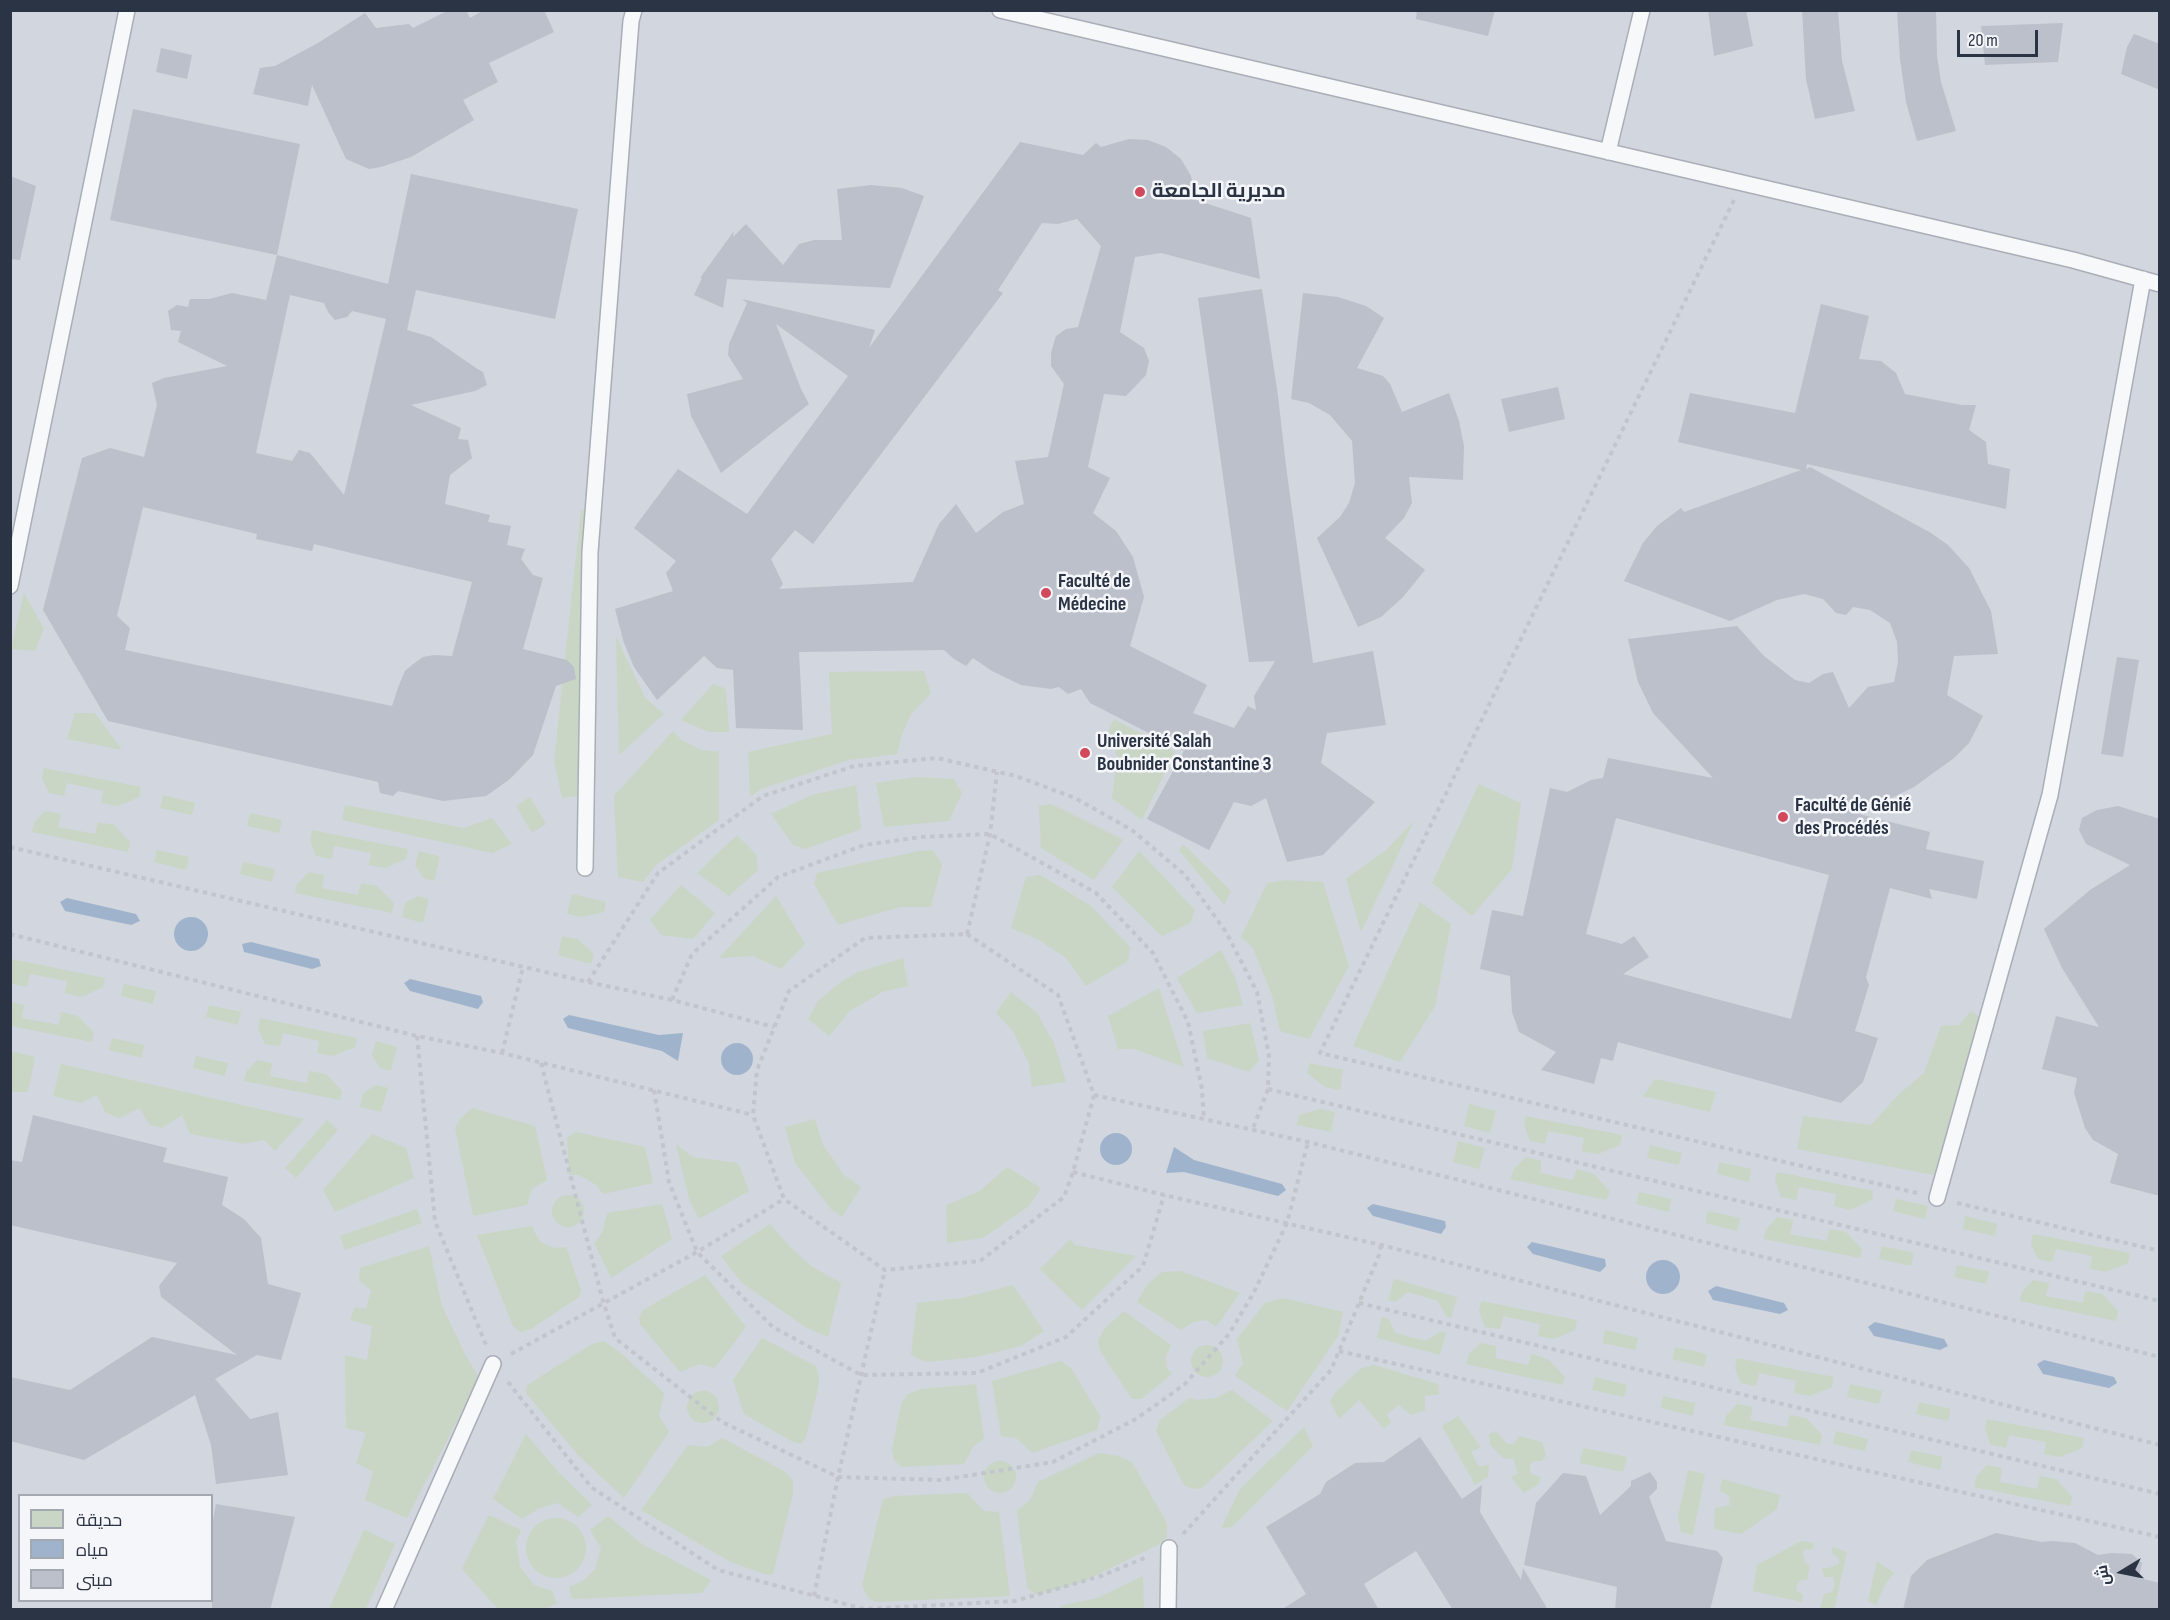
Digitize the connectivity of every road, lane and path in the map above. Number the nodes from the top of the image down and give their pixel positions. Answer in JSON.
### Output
{"nodes":[{"id":1,"x":128,"y":10,"type":"edge"},
{"id":2,"x":634,"y":10,"type":"edge"},
{"id":3,"x":1000,"y":10,"type":"edge"},
{"id":4,"x":1642,"y":10,"type":"edge"},
{"id":5,"x":1608,"y":152,"type":"junction"},
{"id":6,"x":1742,"y":184,"type":"junction"},
{"id":7,"x":2142,"y":279,"type":"junction"},
{"id":8,"x":2160,"y":284,"type":"edge"},
{"id":9,"x":10,"y":586,"type":"edge"},
{"id":10,"x":997,"y":772,"type":"junction"},
{"id":11,"x":990,"y":834,"type":"junction"},
{"id":12,"x":10,"y":847,"type":"edge"},
{"id":13,"x":585,"y":868,"type":"dead end"},
{"id":14,"x":10,"y":934,"type":"edge"},
{"id":15,"x":967,"y":934,"type":"junction"},
{"id":16,"x":523,"y":967,"type":"junction"},
{"id":17,"x":588,"y":982,"type":"junction"},
{"id":18,"x":672,"y":1000,"type":"junction"},
{"id":19,"x":774,"y":1027,"type":"junction"},
{"id":20,"x":417,"y":1036,"type":"junction"},
{"id":21,"x":502,"y":1053,"type":"junction"},
{"id":22,"x":541,"y":1063,"type":"junction"},
{"id":23,"x":1268,"y":1089,"type":"junction"},
{"id":24,"x":654,"y":1090,"type":"junction"},
{"id":25,"x":1094,"y":1095,"type":"junction"},
{"id":26,"x":753,"y":1115,"type":"junction"},
{"id":27,"x":1204,"y":1120,"type":"junction"},
{"id":28,"x":1252,"y":1131,"type":"junction"},
{"id":29,"x":1308,"y":1142,"type":"junction"},
{"id":30,"x":1073,"y":1172,"type":"junction"},
{"id":31,"x":1164,"y":1195,"type":"junction"},
{"id":32,"x":1937,"y":1198,"type":"junction"},
{"id":33,"x":784,"y":1199,"type":"junction"},
{"id":34,"x":1287,"y":1223,"type":"junction"},
{"id":35,"x":1381,"y":1245,"type":"junction"},
{"id":36,"x":2160,"y":1251,"type":"edge"},
{"id":37,"x":697,"y":1252,"type":"junction"},
{"id":38,"x":885,"y":1270,"type":"junction"},
{"id":39,"x":2160,"y":1301,"type":"edge"},
{"id":40,"x":603,"y":1302,"type":"junction"},
{"id":41,"x":1359,"y":1303,"type":"junction"},
{"id":42,"x":1339,"y":1351,"type":"junction"},
{"id":43,"x":2160,"y":1357,"type":"edge"},
{"id":44,"x":493,"y":1364,"type":"junction"},
{"id":45,"x":861,"y":1375,"type":"junction"},
{"id":46,"x":2160,"y":1445,"type":"edge"},
{"id":47,"x":838,"y":1477,"type":"junction"},
{"id":48,"x":2160,"y":1494,"type":"edge"},
{"id":49,"x":2160,"y":1537,"type":"edge"},
{"id":50,"x":1169,"y":1548,"type":"junction"},
{"id":51,"x":814,"y":1596,"type":"junction"},
{"id":52,"x":384,"y":1610,"type":"edge"},
{"id":53,"x":1168,"y":1610,"type":"edge"}],
"edges":[{"from":1,"to":9,"type":"lane"},
{"from":2,"to":13,"type":"lane"},
{"from":3,"to":5,"type":"lane"},
{"from":4,"to":5,"type":"lane"},
{"from":5,"to":6,"type":"lane"},
{"from":6,"to":7,"type":"lane"},
{"from":6,"to":32,"type":"path"},
{"from":7,"to":8,"type":"lane"},
{"from":7,"to":32,"type":"lane"},
{"from":10,"to":11,"type":"path"},
{"from":10,"to":17,"type":"path"},
{"from":10,"to":23,"type":"path"},
{"from":11,"to":15,"type":"path"},
{"from":11,"to":18,"type":"path"},
{"from":11,"to":27,"type":"path"},
{"from":12,"to":16,"type":"path"},
{"from":14,"to":20,"type":"path"},
{"from":15,"to":19,"type":"path"},
{"from":15,"to":25,"type":"path"},
{"from":16,"to":17,"type":"path"},
{"from":16,"to":21,"type":"path"},
{"from":17,"to":18,"type":"path"},
{"from":18,"to":19,"type":"path"},
{"from":19,"to":26,"type":"path"},
{"from":20,"to":21,"type":"path"},
{"from":20,"to":44,"type":"path"},
{"from":21,"to":22,"type":"path"},
{"from":22,"to":24,"type":"path"},
{"from":22,"to":40,"type":"path"},
{"from":23,"to":28,"type":"path"},
{"from":23,"to":39,"type":"path"},
{"from":24,"to":26,"type":"path"},
{"from":24,"to":37,"type":"path"},
{"from":25,"to":27,"type":"path"},
{"from":25,"to":30,"type":"path"},
{"from":26,"to":33,"type":"path"},
{"from":27,"to":28,"type":"path"},
{"from":28,"to":29,"type":"path"},
{"from":29,"to":34,"type":"path"},
{"from":29,"to":43,"type":"path"},
{"from":30,"to":31,"type":"path"},
{"from":30,"to":38,"type":"path"},
{"from":31,"to":34,"type":"path"},
{"from":31,"to":45,"type":"path"},
{"from":32,"to":36,"type":"path"},
{"from":33,"to":37,"type":"path"},
{"from":33,"to":38,"type":"path"},
{"from":34,"to":35,"type":"path"},
{"from":34,"to":47,"type":"path"},
{"from":35,"to":41,"type":"path"},
{"from":35,"to":46,"type":"path"},
{"from":37,"to":40,"type":"path"},
{"from":37,"to":45,"type":"path"},
{"from":38,"to":45,"type":"path"},
{"from":40,"to":44,"type":"path"},
{"from":40,"to":47,"type":"path"},
{"from":41,"to":42,"type":"path"},
{"from":41,"to":48,"type":"path"},
{"from":42,"to":49,"type":"path"},
{"from":42,"to":50,"type":"path"},
{"from":44,"to":51,"type":"path"},
{"from":44,"to":52,"type":"lane"},
{"from":45,"to":47,"type":"path"},
{"from":47,"to":51,"type":"path"},
{"from":50,"to":51,"type":"path"},
{"from":50,"to":53,"type":"lane"}]}
